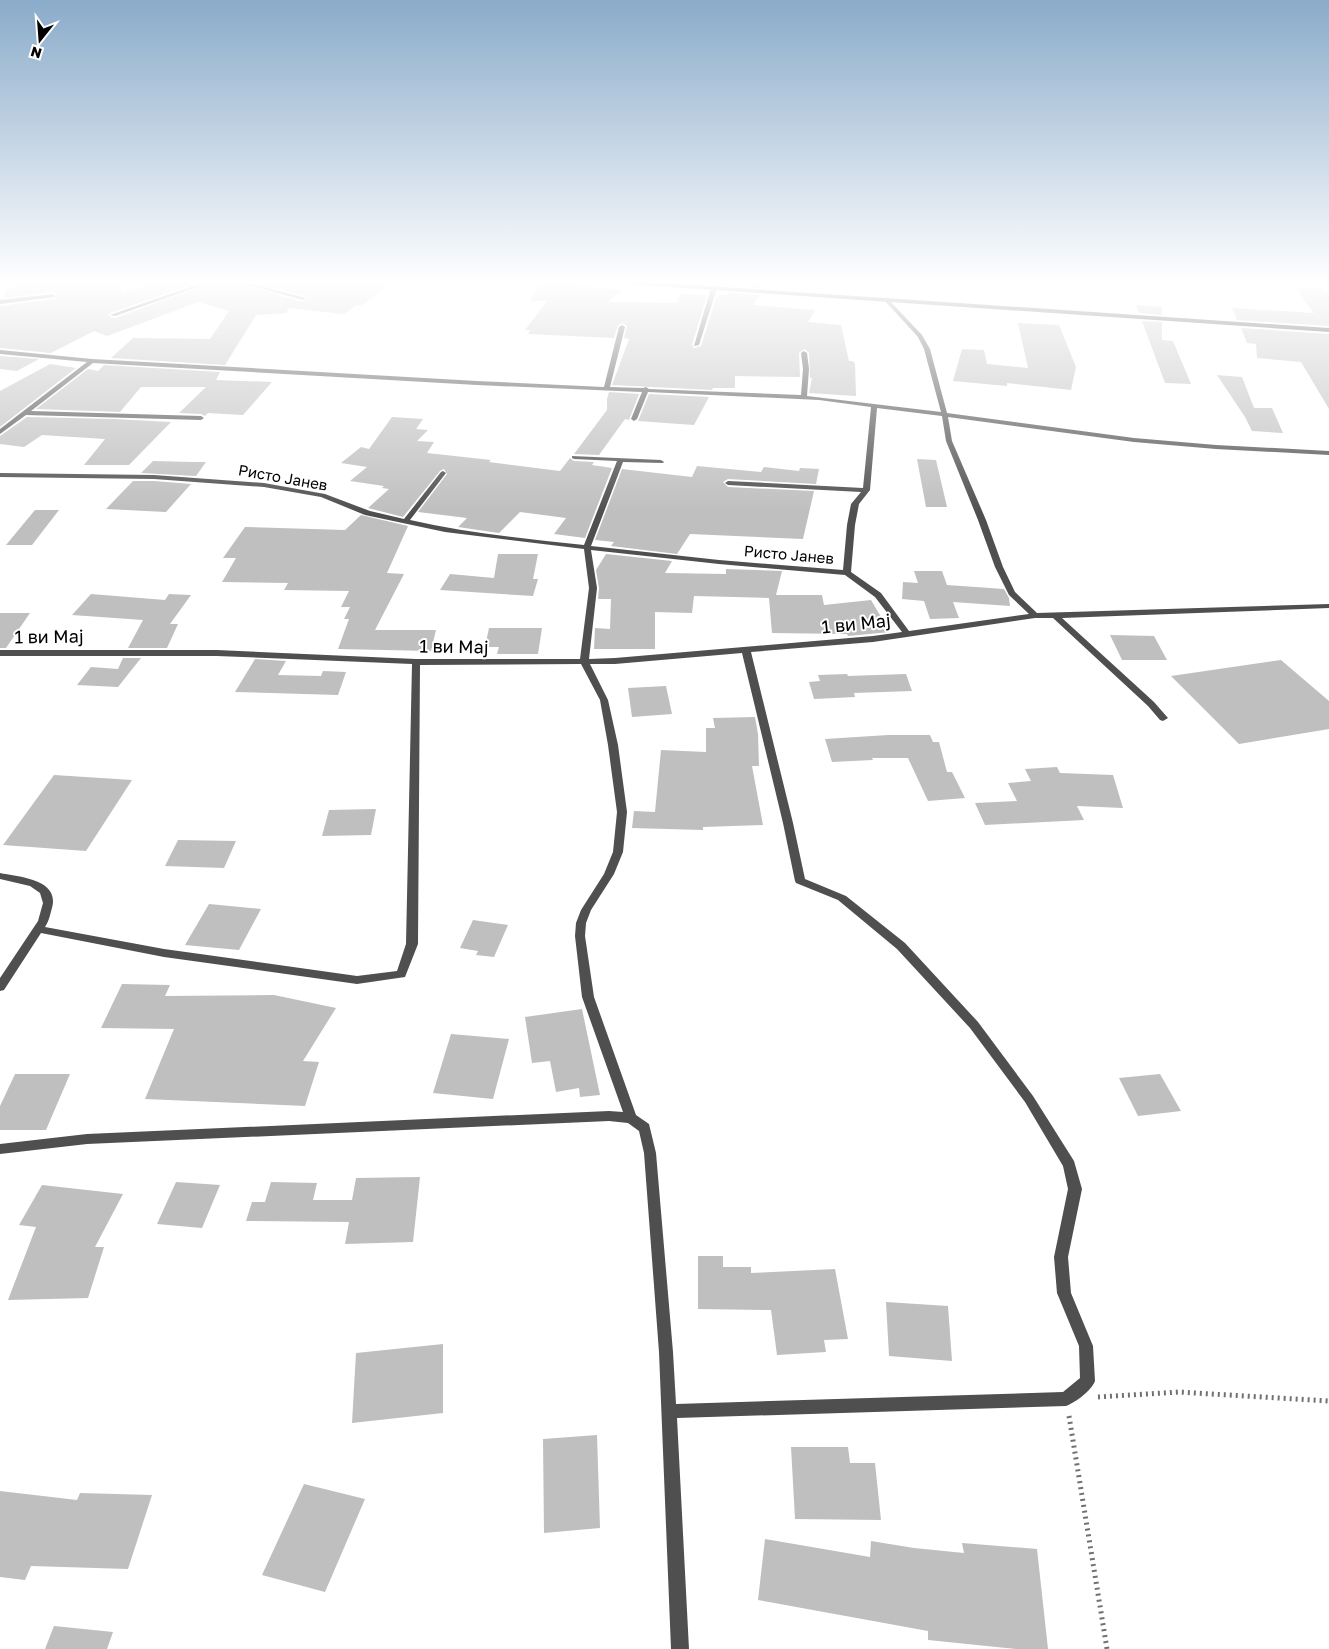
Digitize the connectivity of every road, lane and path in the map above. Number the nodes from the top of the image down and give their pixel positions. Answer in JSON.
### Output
{"nodes":[{"id":1,"x":71,"y":359,"type":"edge"},
{"id":2,"x":614,"y":359,"type":"edge"},
{"id":3,"x":805,"y":359,"type":"edge"},
{"id":4,"x":930,"y":359,"type":"edge"},
{"id":5,"x":92,"y":361,"type":"junction"},
{"id":6,"x":607,"y":388,"type":"junction"},
{"id":7,"x":646,"y":389,"type":"junction"},
{"id":8,"x":804,"y":397,"type":"junction"},
{"id":9,"x":874,"y":405,"type":"junction"},
{"id":10,"x":26,"y":413,"type":"junction"},
{"id":11,"x":945,"y":415,"type":"junction"},
{"id":12,"x":201,"y":418,"type":"dead end"},
{"id":13,"x":634,"y":419,"type":"dead end"},
{"id":14,"x":0,"y":432,"type":"edge"},
{"id":15,"x":1329,"y":453,"type":"edge"},
{"id":16,"x":574,"y":457,"type":"dead end"},
{"id":17,"x":620,"y":460,"type":"junction"},
{"id":18,"x":661,"y":462,"type":"dead end"},
{"id":19,"x":443,"y":473,"type":"dead end"},
{"id":20,"x":0,"y":475,"type":"edge"},
{"id":21,"x":728,"y":483,"type":"dead end"},
{"id":22,"x":866,"y":490,"type":"junction"},
{"id":23,"x":405,"y":522,"type":"junction"},
{"id":24,"x":587,"y":547,"type":"junction"},
{"id":25,"x":847,"y":573,"type":"junction"},
{"id":26,"x":1329,"y":606,"type":"edge"},
{"id":27,"x":1055,"y":615,"type":"junction"},
{"id":28,"x":1035,"y":616,"type":"junction"},
{"id":29,"x":906,"y":634,"type":"junction"},
{"id":30,"x":746,"y":650,"type":"junction"},
{"id":31,"x":0,"y":653,"type":"edge"},
{"id":32,"x":584,"y":661,"type":"junction"},
{"id":33,"x":416,"y":662,"type":"junction"},
{"id":34,"x":1163,"y":718,"type":"dead end"},
{"id":35,"x":0,"y":876,"type":"edge"},
{"id":36,"x":38,"y":929,"type":"junction"},
{"id":37,"x":0,"y":987,"type":"edge"},
{"id":38,"x":630,"y":1118,"type":"junction"},
{"id":39,"x":0,"y":1149,"type":"edge"},
{"id":40,"x":1066,"y":1399,"type":"junction"},
{"id":41,"x":1329,"y":1401,"type":"edge"},
{"id":42,"x":668,"y":1411,"type":"junction"},
{"id":43,"x":680,"y":1649,"type":"edge"},
{"id":44,"x":1107,"y":1649,"type":"edge"}],
"edges":[{"from":1,"to":5,"type":"street"},
{"from":2,"to":6,"type":"street"},
{"from":3,"to":8,"type":"street"},
{"from":4,"to":11,"type":"street"},
{"from":5,"to":6,"type":"street"},
{"from":5,"to":10,"type":"street"},
{"from":6,"to":7,"type":"street"},
{"from":7,"to":8,"type":"street"},
{"from":7,"to":13,"type":"street"},
{"from":8,"to":9,"type":"street"},
{"from":9,"to":11,"type":"street"},
{"from":9,"to":22,"type":"street","name":"Ристо Јанев"},
{"from":10,"to":12,"type":"street"},
{"from":10,"to":14,"type":"street"},
{"from":11,"to":15,"type":"street"},
{"from":11,"to":28,"type":"street"},
{"from":16,"to":17,"type":"street"},
{"from":17,"to":18,"type":"street"},
{"from":17,"to":24,"type":"street"},
{"from":19,"to":23,"type":"street"},
{"from":20,"to":23,"type":"street","name":"Ристо Јанев"},
{"from":21,"to":22,"type":"street"},
{"from":22,"to":25,"type":"street","name":"Ристо Јанев"},
{"from":23,"to":24,"type":"street","name":"Ристо Јанев"},
{"from":24,"to":25,"type":"street","name":"Ристо Јанев"},
{"from":24,"to":32,"type":"street"},
{"from":25,"to":29,"type":"street"},
{"from":26,"to":27,"type":"street","name":"1 ви Мај"},
{"from":27,"to":28,"type":"street","name":"1 ви Мај"},
{"from":27,"to":34,"type":"street"},
{"from":28,"to":29,"type":"street","name":"1 ви Мај"},
{"from":29,"to":30,"type":"street","name":"1 ви Мај"},
{"from":30,"to":32,"type":"street","name":"1 ви Мај"},
{"from":30,"to":40,"type":"street"},
{"from":31,"to":33,"type":"street","name":"1 ви Мај"},
{"from":32,"to":33,"type":"street","name":"1 ви Мај"},
{"from":32,"to":38,"type":"street"},
{"from":33,"to":36,"type":"street"},
{"from":35,"to":36,"type":"street"},
{"from":36,"to":37,"type":"street"},
{"from":38,"to":39,"type":"street"},
{"from":38,"to":42,"type":"street"},
{"from":40,"to":41,"type":"path"},
{"from":40,"to":42,"type":"street"},
{"from":40,"to":44,"type":"path"},
{"from":42,"to":43,"type":"street"}]}
